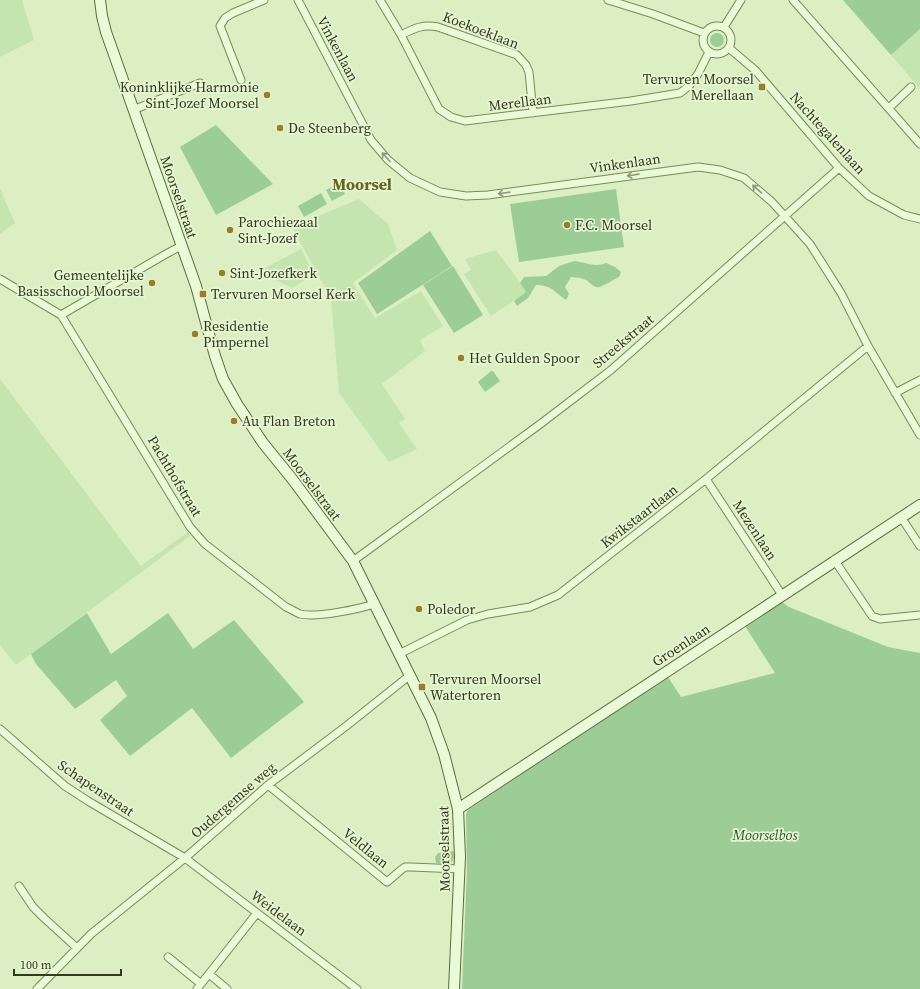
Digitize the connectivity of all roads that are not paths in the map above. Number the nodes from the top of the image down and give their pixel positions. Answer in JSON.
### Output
{"nodes":[{"id":1,"x":100,"y":0,"type":"edge"},
{"id":2,"x":264,"y":0,"type":"edge"},
{"id":3,"x":298,"y":0,"type":"edge"},
{"id":4,"x":380,"y":0,"type":"edge"},
{"id":5,"x":608,"y":0,"type":"edge"},
{"id":6,"x":741,"y":0,"type":"edge"},
{"id":7,"x":793,"y":0,"type":"edge"},
{"id":8,"x":724,"y":27,"type":"junction"},
{"id":9,"x":704,"y":33,"type":"junction"},
{"id":10,"x":401,"y":35,"type":"junction"},
{"id":11,"x":729,"y":48,"type":"junction"},
{"id":12,"x":709,"y":52,"type":"junction"},
{"id":13,"x":242,"y":80,"type":"dead end"},
{"id":14,"x":200,"y":83,"type":"dead end"},
{"id":15,"x":911,"y":87,"type":"dead end"},
{"id":16,"x":889,"y":108,"type":"junction"},
{"id":17,"x":133,"y":110,"type":"junction"},
{"id":18,"x":533,"y":113,"type":"junction"},
{"id":19,"x":920,"y":144,"type":"edge"},
{"id":20,"x":839,"y":168,"type":"junction"},
{"id":21,"x":785,"y":216,"type":"junction"},
{"id":22,"x":920,"y":219,"type":"edge"},
{"id":23,"x":181,"y":246,"type":"junction"},
{"id":24,"x":0,"y":278,"type":"edge"},
{"id":25,"x":61,"y":315,"type":"junction"},
{"id":26,"x":868,"y":346,"type":"junction"},
{"id":27,"x":920,"y":380,"type":"edge"},
{"id":28,"x":895,"y":392,"type":"junction"},
{"id":29,"x":920,"y":435,"type":"edge"},
{"id":30,"x":706,"y":479,"type":"junction"},
{"id":31,"x":920,"y":505,"type":"edge"},
{"id":32,"x":902,"y":517,"type":"junction"},
{"id":33,"x":920,"y":546,"type":"edge"},
{"id":34,"x":835,"y":561,"type":"junction"},
{"id":35,"x":353,"y":562,"type":"junction"},
{"id":36,"x":782,"y":595,"type":"junction"},
{"id":37,"x":374,"y":604,"type":"junction"},
{"id":38,"x":920,"y":615,"type":"edge"},
{"id":39,"x":399,"y":654,"type":"junction"},
{"id":40,"x":410,"y":676,"type":"junction"},
{"id":41,"x":0,"y":729,"type":"edge"},
{"id":42,"x":268,"y":785,"type":"junction"},
{"id":43,"x":458,"y":809,"type":"junction"},
{"id":44,"x":185,"y":858,"type":"junction"},
{"id":45,"x":460,"y":870,"type":"junction"},
{"id":46,"x":19,"y":886,"type":"dead end"},
{"id":47,"x":257,"y":913,"type":"junction"},
{"id":48,"x":77,"y":948,"type":"junction"},
{"id":49,"x":168,"y":957,"type":"dead end"},
{"id":50,"x":209,"y":974,"type":"junction"},
{"id":51,"x":199,"y":986,"type":"edge"},
{"id":52,"x":37,"y":989,"type":"edge"},
{"id":53,"x":227,"y":989,"type":"edge"},
{"id":54,"x":357,"y":989,"type":"edge"},
{"id":55,"x":454,"y":989,"type":"edge"}],
"edges":[{"from":1,"to":17,"type":"street","name":"Moorselstraat"},
{"from":2,"to":13,"type":"street"},
{"from":21,"to":3,"type":"street","name":"Vinkenlaan","one_way":true},
{"from":4,"to":10,"type":"street","name":"Merellaan"},
{"from":5,"to":9,"type":"street"},
{"from":6,"to":8,"type":"street"},
{"from":7,"to":16,"type":"street"},
{"from":8,"to":9,"type":"street"},
{"from":8,"to":11,"type":"street"},
{"from":9,"to":12,"type":"street"},
{"from":10,"to":18,"type":"street","name":"Merellaan"},
{"from":10,"to":18,"type":"street","name":"Koekoeklaan"},
{"from":11,"to":12,"type":"street"},
{"from":11,"to":20,"type":"street","name":"Nachtegalenlaan"},
{"from":12,"to":18,"type":"street","name":"Merellaan"},
{"from":14,"to":17,"type":"street"},
{"from":15,"to":16,"type":"street"},
{"from":16,"to":19,"type":"street"},
{"from":17,"to":23,"type":"street","name":"Moorselstraat"},
{"from":20,"to":21,"type":"street","name":"Streekstraat"},
{"from":20,"to":22,"type":"street","name":"Nachtegalenlaan"},
{"from":21,"to":26,"type":"street","name":"Vinkenlaan"},
{"from":21,"to":35,"type":"street","name":"Streekstraat"},
{"from":23,"to":25,"type":"street"},
{"from":23,"to":35,"type":"street","name":"Moorselstraat"},
{"from":24,"to":25,"type":"street","name":"Pachthofstraat"},
{"from":25,"to":37,"type":"street","name":"Pachthofstraat"},
{"from":26,"to":28,"type":"street","name":"Vinkenlaan"},
{"from":26,"to":30,"type":"street","name":"Kwikstaartlaan"},
{"from":27,"to":28,"type":"street"},
{"from":28,"to":29,"type":"street","name":"Vinkenlaan"},
{"from":30,"to":36,"type":"street","name":"Mezenlaan"},
{"from":30,"to":39,"type":"street","name":"Kwikstaartlaan"},
{"from":31,"to":32,"type":"street","name":"Groenlaan"},
{"from":32,"to":33,"type":"street"},
{"from":32,"to":34,"type":"street","name":"Groenlaan"},
{"from":34,"to":36,"type":"street","name":"Groenlaan"},
{"from":34,"to":38,"type":"street"},
{"from":35,"to":37,"type":"street","name":"Moorselstraat"},
{"from":36,"to":43,"type":"street","name":"Groenlaan"},
{"from":37,"to":39,"type":"street","name":"Moorselstraat"},
{"from":39,"to":40,"type":"street","name":"Moorselstraat"},
{"from":40,"to":42,"type":"street","name":"Oudergemse weg"},
{"from":40,"to":43,"type":"street","name":"Moorselstraat"},
{"from":41,"to":44,"type":"street","name":"Schapenstraat"},
{"from":42,"to":44,"type":"street","name":"Oudergemse weg"},
{"from":42,"to":45,"type":"street","name":"Veldlaan"},
{"from":43,"to":45,"type":"street","name":"Moorselstraat"},
{"from":44,"to":47,"type":"street","name":"Weidelaan"},
{"from":44,"to":48,"type":"street","name":"Oudergemse weg"},
{"from":45,"to":55,"type":"street","name":"Moorselstraat"},
{"from":46,"to":48,"type":"street"},
{"from":47,"to":50,"type":"street"},
{"from":47,"to":54,"type":"street","name":"Weidelaan"},
{"from":48,"to":52,"type":"street","name":"Oudergemse weg"},
{"from":49,"to":51,"type":"street"},
{"from":50,"to":51,"type":"street"},
{"from":50,"to":53,"type":"street"}]}
